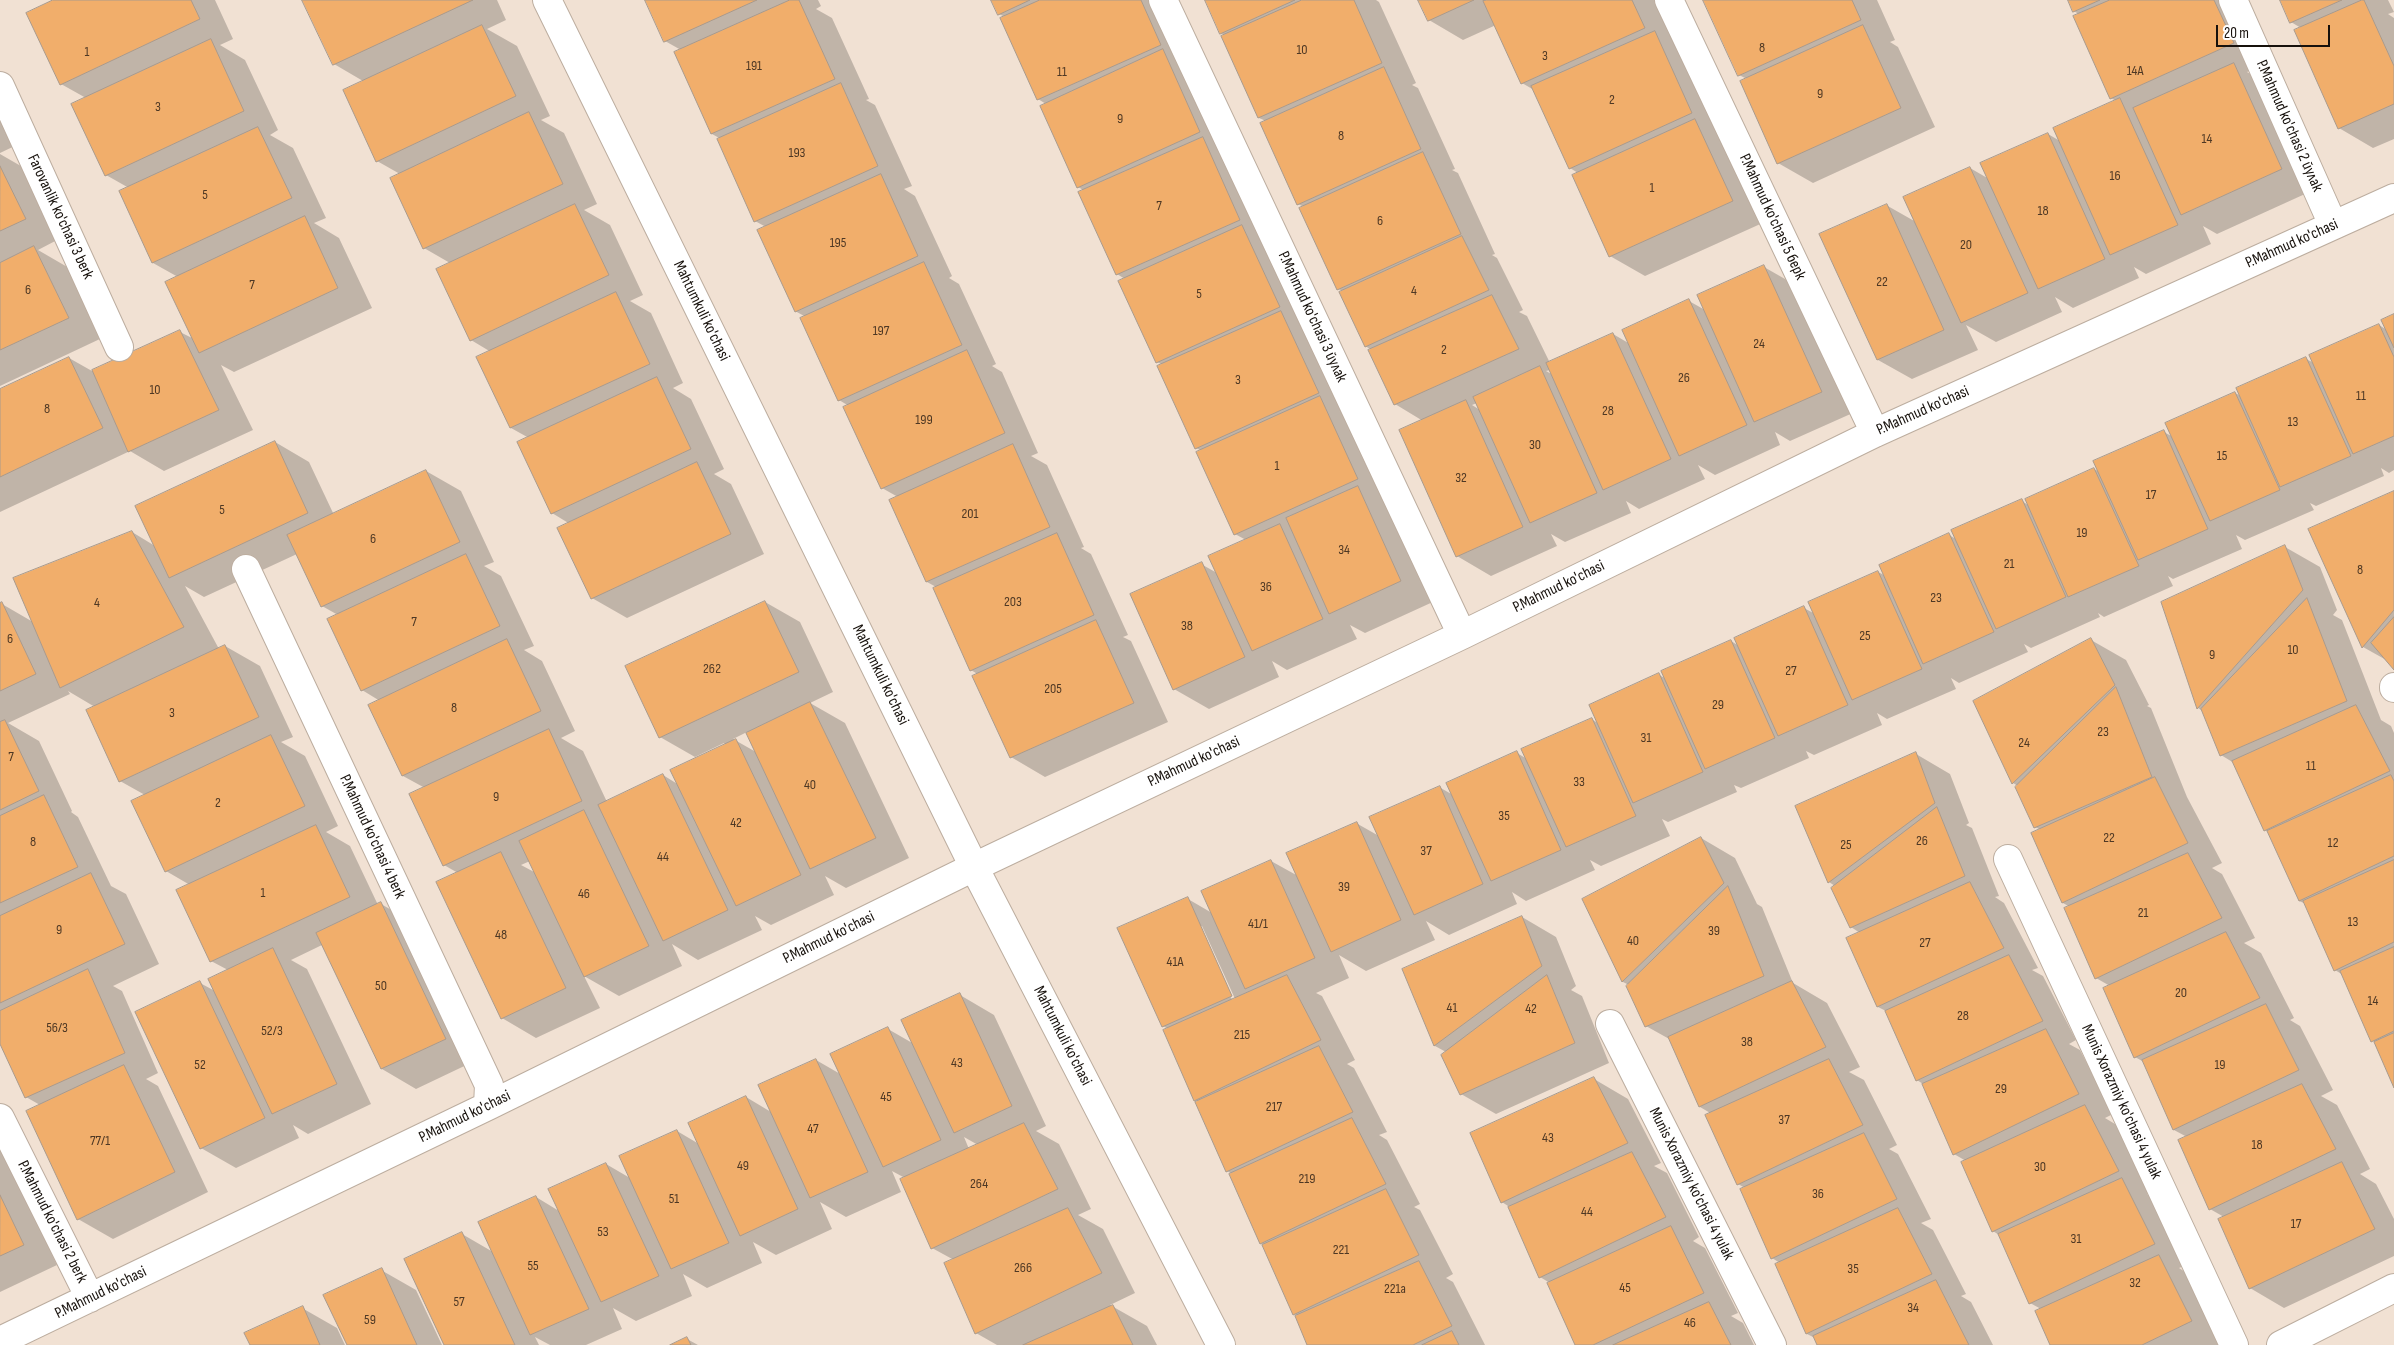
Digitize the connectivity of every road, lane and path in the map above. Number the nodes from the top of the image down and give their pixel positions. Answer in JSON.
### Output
{"nodes":[{"id":1,"x":547,"y":0,"type":"edge"},
{"id":2,"x":1163,"y":0,"type":"edge"},
{"id":3,"x":1670,"y":0,"type":"edge"},
{"id":4,"x":2233,"y":0,"type":"edge"},
{"id":5,"x":0,"y":86,"type":"edge"},
{"id":6,"x":2394,"y":198,"type":"edge"},
{"id":7,"x":2333,"y":225,"type":"junction"},
{"id":8,"x":119,"y":347,"type":"dead end"},
{"id":9,"x":1875,"y":433,"type":"junction"},
{"id":10,"x":246,"y":569,"type":"dead end"},
{"id":11,"x":1462,"y":635,"type":"junction"},
{"id":12,"x":2008,"y":859,"type":"dead end"},
{"id":13,"x":974,"y":866,"type":"junction"},
{"id":14,"x":1610,"y":1024,"type":"dead end"},
{"id":15,"x":488,"y":1106,"type":"junction"},
{"id":16,"x":0,"y":1118,"type":"edge"},
{"id":17,"x":2394,"y":1288,"type":"edge"},
{"id":18,"x":90,"y":1298,"type":"junction"},
{"id":19,"x":0,"y":1341,"type":"edge"},
{"id":20,"x":1221,"y":1345,"type":"edge"},
{"id":21,"x":1772,"y":1345,"type":"edge"},
{"id":22,"x":2234,"y":1345,"type":"edge"},
{"id":23,"x":2281,"y":1345,"type":"edge"}],
"edges":[{"from":1,"to":13,"type":"street","name":"Mahtumkuli ko'chasi"},
{"from":2,"to":11,"type":"street","name":"P.Mahmud ko'chasi 3 йулак"},
{"from":3,"to":9,"type":"street","name":"P.Mahmud ko'chasi 5 берк"},
{"from":4,"to":7,"type":"street","name":"P.Mahmud ko'chasi 2 йулак"},
{"from":5,"to":8,"type":"street","name":"Farovanlik ko'chasi 3 berk"},
{"from":6,"to":7,"type":"street","name":"P.Mahmud ko'chasi"},
{"from":7,"to":9,"type":"street","name":"P.Mahmud ko'chasi"},
{"from":9,"to":11,"type":"street","name":"P.Mahmud ko'chasi"},
{"from":10,"to":15,"type":"street","name":"P.Mahmud ko'chasi 4 berk"},
{"from":11,"to":13,"type":"street","name":"P.Mahmud ko'chasi"},
{"from":12,"to":22,"type":"street","name":"Munis Xorazmiy ko'chasi 4 yulak"},
{"from":13,"to":15,"type":"street","name":"P.Mahmud ko'chasi"},
{"from":13,"to":20,"type":"street","name":"Mahtumkuli ko'chasi"},
{"from":14,"to":21,"type":"street","name":"Munis Xorazmiy ko'chasi 4 yulak"},
{"from":15,"to":18,"type":"street","name":"P.Mahmud ko'chasi"},
{"from":16,"to":18,"type":"street","name":"P.Mahmud ko'chasi 2 berk"},
{"from":17,"to":23,"type":"street"},
{"from":18,"to":19,"type":"street","name":"P.Mahmud ko'chasi"}]}
